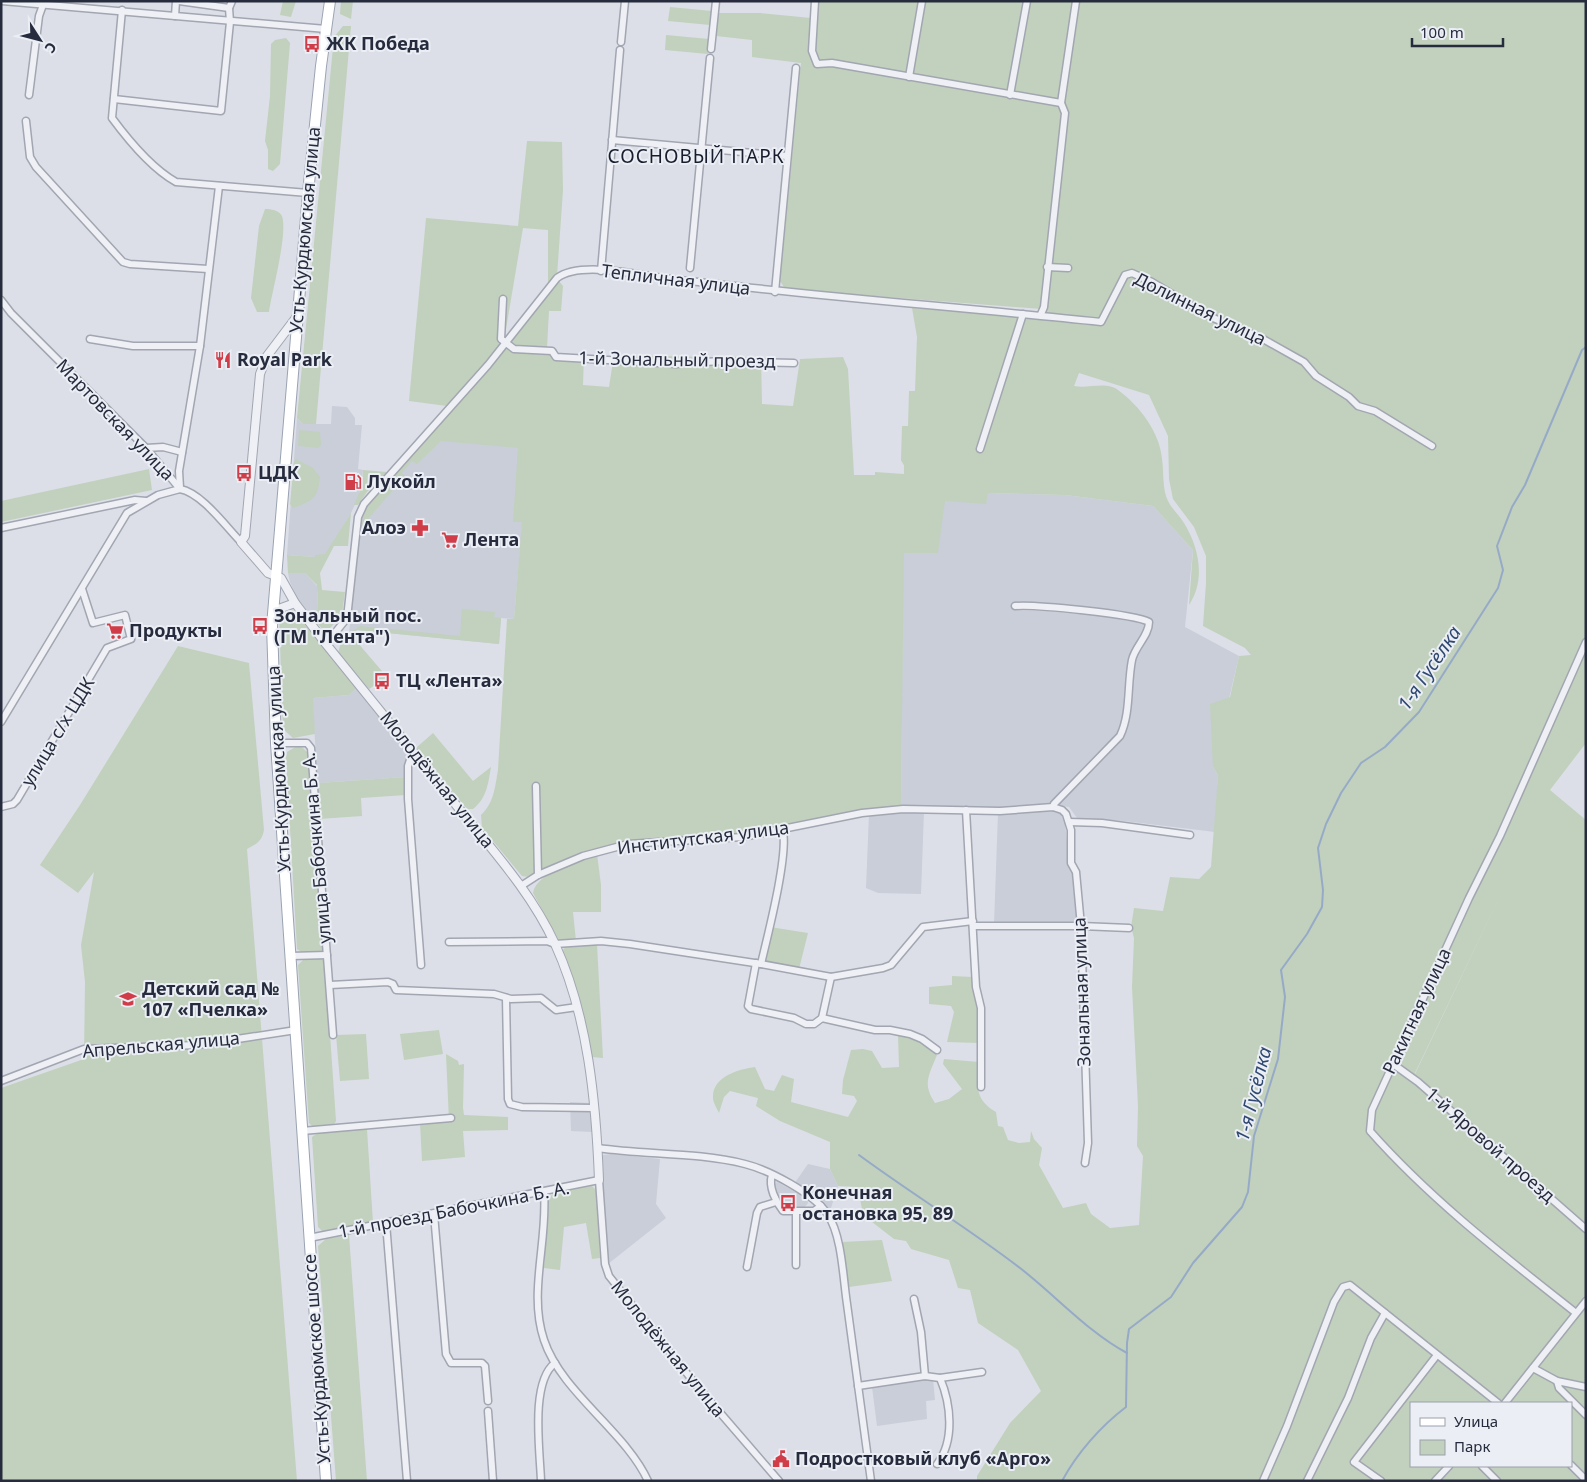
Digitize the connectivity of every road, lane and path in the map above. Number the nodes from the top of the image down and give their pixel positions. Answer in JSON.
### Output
{"nodes":[{"id":1,"x":178,"y":1,"type":"edge"},
{"id":2,"x":330,"y":1,"type":"edge"},
{"id":3,"x":625,"y":1,"type":"edge"},
{"id":4,"x":716,"y":1,"type":"edge"},
{"id":5,"x":815,"y":1,"type":"edge"},
{"id":6,"x":922,"y":1,"type":"edge"},
{"id":7,"x":1027,"y":1,"type":"edge"},
{"id":8,"x":1076,"y":1,"type":"edge"},
{"id":9,"x":2,"y":2,"type":"edge"},
{"id":10,"x":44,"y":3,"type":"edge"},
{"id":11,"x":103,"y":5,"type":"edge"},
{"id":12,"x":231,"y":5,"type":"edge"},
{"id":13,"x":122,"y":10,"type":"junction"},
{"id":14,"x":174,"y":16,"type":"junction"},
{"id":15,"x":230,"y":22,"type":"junction"},
{"id":16,"x":326,"y":29,"type":"junction"},
{"id":17,"x":621,"y":42,"type":"dead end"},
{"id":18,"x":711,"y":49,"type":"dead end"},
{"id":19,"x":620,"y":50,"type":"dead end"},
{"id":20,"x":710,"y":58,"type":"dead end"},
{"id":21,"x":796,"y":68,"type":"dead end"},
{"id":22,"x":909,"y":77,"type":"junction"},
{"id":23,"x":28,"y":94,"type":"dead end"},
{"id":24,"x":1010,"y":95,"type":"junction"},
{"id":25,"x":114,"y":99,"type":"junction"},
{"id":26,"x":1061,"y":103,"type":"junction"},
{"id":27,"x":26,"y":121,"type":"dead end"},
{"id":28,"x":612,"y":140,"type":"junction"},
{"id":29,"x":702,"y":148,"type":"junction"},
{"id":30,"x":787,"y":156,"type":"junction"},
{"id":31,"x":219,"y":186,"type":"junction"},
{"id":32,"x":308,"y":193,"type":"junction"},
{"id":33,"x":690,"y":268,"type":"dead end"},
{"id":34,"x":1047,"y":268,"type":"junction"},
{"id":35,"x":1068,"y":268,"type":"dead end"},
{"id":36,"x":208,"y":270,"type":"junction"},
{"id":37,"x":601,"y":271,"type":"junction"},
{"id":38,"x":775,"y":292,"type":"junction"},
{"id":39,"x":788,"y":292,"type":"joint"},
{"id":40,"x":503,"y":299,"type":"dead end"},
{"id":41,"x":1,"y":300,"type":"edge"},
{"id":42,"x":11,"y":313,"type":"junction"},
{"id":43,"x":1,"y":314,"type":"edge"},
{"id":44,"x":1023,"y":314,"type":"junction"},
{"id":45,"x":1041,"y":314,"type":"junction"},
{"id":46,"x":298,"y":315,"type":"junction"},
{"id":47,"x":90,"y":339,"type":"dead end"},
{"id":48,"x":505,"y":343,"type":"junction"},
{"id":49,"x":200,"y":346,"type":"junction"},
{"id":50,"x":794,"y":363,"type":"dead end"},
{"id":51,"x":1432,"y":446,"type":"dead end"},
{"id":52,"x":146,"y":448,"type":"junction"},
{"id":53,"x":980,"y":449,"type":"dead end"},
{"id":54,"x":182,"y":452,"type":"junction"},
{"id":55,"x":180,"y":489,"type":"junction"},
{"id":56,"x":147,"y":501,"type":"junction"},
{"id":57,"x":1,"y":528,"type":"edge"},
{"id":58,"x":242,"y":542,"type":"junction"},
{"id":59,"x":276,"y":575,"type":"junction"},
{"id":60,"x":82,"y":589,"type":"junction"},
{"id":61,"x":295,"y":603,"type":"junction"},
{"id":62,"x":1015,"y":606,"type":"dead end"},
{"id":63,"x":273,"y":611,"type":"junction"},
{"id":64,"x":1586,"y":642,"type":"edge"},
{"id":65,"x":326,"y":644,"type":"junction"},
{"id":66,"x":1,"y":722,"type":"edge"},
{"id":67,"x":276,"y":743,"type":"junction"},
{"id":68,"x":413,"y":751,"type":"junction"},
{"id":69,"x":536,"y":786,"type":"dead end"},
{"id":70,"x":1,"y":807,"type":"edge"},
{"id":71,"x":1053,"y":807,"type":"junction"},
{"id":72,"x":966,"y":810,"type":"junction"},
{"id":73,"x":1068,"y":822,"type":"junction"},
{"id":74,"x":783,"y":831,"type":"junction"},
{"id":75,"x":1190,"y":835,"type":"dead end"},
{"id":76,"x":538,"y":875,"type":"junction"},
{"id":77,"x":521,"y":886,"type":"junction"},
{"id":78,"x":973,"y":924,"type":"junction"},
{"id":79,"x":1081,"y":926,"type":"junction"},
{"id":80,"x":1129,"y":928,"type":"dead end"},
{"id":81,"x":449,"y":942,"type":"dead end"},
{"id":82,"x":555,"y":944,"type":"junction"},
{"id":83,"x":327,"y":955,"type":"junction"},
{"id":84,"x":291,"y":956,"type":"junction"},
{"id":85,"x":759,"y":963,"type":"junction"},
{"id":86,"x":420,"y":965,"type":"dead end"},
{"id":87,"x":831,"y":977,"type":"junction"},
{"id":88,"x":330,"y":985,"type":"junction"},
{"id":89,"x":506,"y":998,"type":"junction"},
{"id":90,"x":577,"y":1007,"type":"junction"},
{"id":91,"x":822,"y":1018,"type":"junction"},
{"id":92,"x":296,"y":1030,"type":"junction"},
{"id":93,"x":333,"y":1035,"type":"dead end"},
{"id":94,"x":937,"y":1050,"type":"dead end"},
{"id":95,"x":1393,"y":1064,"type":"junction"},
{"id":96,"x":1,"y":1081,"type":"edge"},
{"id":97,"x":981,"y":1087,"type":"dead end"},
{"id":98,"x":594,"y":1108,"type":"junction"},
{"id":99,"x":452,"y":1118,"type":"dead end"},
{"id":100,"x":302,"y":1131,"type":"junction"},
{"id":101,"x":598,"y":1148,"type":"junction"},
{"id":102,"x":1085,"y":1163,"type":"dead end"},
{"id":103,"x":772,"y":1175,"type":"junction"},
{"id":104,"x":599,"y":1180,"type":"junction"},
{"id":105,"x":544,"y":1192,"type":"junction"},
{"id":106,"x":776,"y":1202,"type":"junction"},
{"id":107,"x":820,"y":1206,"type":"junction"},
{"id":108,"x":796,"y":1212,"type":"junction"},
{"id":109,"x":434,"y":1214,"type":"junction"},
{"id":110,"x":386,"y":1224,"type":"junction"},
{"id":111,"x":1586,"y":1229,"type":"edge"},
{"id":112,"x":309,"y":1238,"type":"junction"},
{"id":113,"x":796,"y":1265,"type":"dead end"},
{"id":114,"x":747,"y":1268,"type":"dead end"},
{"id":115,"x":914,"y":1299,"type":"dead end"},
{"id":116,"x":1586,"y":1301,"type":"edge"},
{"id":117,"x":1385,"y":1313,"type":"junction"},
{"id":118,"x":1576,"y":1313,"type":"junction"},
{"id":119,"x":1437,"y":1355,"type":"junction"},
{"id":120,"x":555,"y":1363,"type":"junction"},
{"id":121,"x":1533,"y":1368,"type":"junction"},
{"id":122,"x":982,"y":1372,"type":"dead end"},
{"id":123,"x":925,"y":1376,"type":"junction"},
{"id":124,"x":940,"y":1378,"type":"junction"},
{"id":125,"x":1557,"y":1381,"type":"junction"},
{"id":126,"x":858,"y":1386,"type":"junction"},
{"id":127,"x":1586,"y":1387,"type":"edge"},
{"id":128,"x":488,"y":1402,"type":"dead end"},
{"id":129,"x":1497,"y":1402,"type":"edge"},
{"id":130,"x":1506,"y":1402,"type":"edge"},
{"id":131,"x":488,"y":1411,"type":"dead end"},
{"id":132,"x":1586,"y":1415,"type":"edge"},
{"id":133,"x":937,"y":1464,"type":"dead end"},
{"id":134,"x":1572,"y":1466,"type":"edge"},
{"id":135,"x":1448,"y":1467,"type":"edge"},
{"id":136,"x":1483,"y":1467,"type":"edge"},
{"id":137,"x":1586,"y":1480,"type":"edge"},
{"id":138,"x":326,"y":1481,"type":"edge"},
{"id":139,"x":407,"y":1481,"type":"edge"},
{"id":140,"x":493,"y":1481,"type":"edge"},
{"id":141,"x":540,"y":1481,"type":"edge"},
{"id":142,"x":648,"y":1481,"type":"edge"},
{"id":143,"x":779,"y":1481,"type":"edge"},
{"id":144,"x":871,"y":1481,"type":"edge"},
{"id":145,"x":1263,"y":1481,"type":"edge"},
{"id":146,"x":1307,"y":1481,"type":"edge"},
{"id":147,"x":1381,"y":1481,"type":"edge"},
{"id":148,"x":1435,"y":1481,"type":"edge"},
{"id":149,"x":1496,"y":1481,"type":"edge"}],
"edges":[{"from":1,"to":12,"type":"street"},
{"from":1,"to":14,"type":"street"},
{"from":2,"to":16,"type":"main road","name":"Усть-Курдюмская улица"},
{"from":3,"to":17,"type":"street"},
{"from":4,"to":18,"type":"street"},
{"from":5,"to":22,"type":"street"},
{"from":6,"to":22,"type":"street"},
{"from":7,"to":24,"type":"street"},
{"from":8,"to":26,"type":"street"},
{"from":9,"to":10,"type":"street"},
{"from":10,"to":11,"type":"street"},
{"from":10,"to":23,"type":"street"},
{"from":11,"to":13,"type":"street"},
{"from":12,"to":15,"type":"street"},
{"from":13,"to":14,"type":"street"},
{"from":13,"to":25,"type":"street"},
{"from":14,"to":15,"type":"street"},
{"from":15,"to":16,"type":"street"},
{"from":15,"to":25,"type":"street"},
{"from":16,"to":32,"type":"main road","name":"Усть-Курдюмская улица"},
{"from":19,"to":28,"type":"street"},
{"from":20,"to":29,"type":"street"},
{"from":21,"to":30,"type":"street"},
{"from":22,"to":24,"type":"street"},
{"from":24,"to":26,"type":"street"},
{"from":25,"to":31,"type":"street"},
{"from":26,"to":34,"type":"street"},
{"from":27,"to":36,"type":"street"},
{"from":28,"to":29,"type":"street"},
{"from":28,"to":37,"type":"street"},
{"from":29,"to":30,"type":"street"},
{"from":29,"to":33,"type":"street"},
{"from":30,"to":38,"type":"street"},
{"from":31,"to":32,"type":"street"},
{"from":31,"to":36,"type":"street"},
{"from":32,"to":46,"type":"main road","name":"Усть-Курдюмская улица"},
{"from":34,"to":35,"type":"street"},
{"from":34,"to":45,"type":"street"},
{"from":36,"to":49,"type":"street"},
{"from":37,"to":38,"type":"street","name":"Тепличная улица"},
{"from":37,"to":48,"type":"street","name":"Тепличная улица"},
{"from":38,"to":39,"type":"street","name":"Тепличная улица"},
{"from":39,"to":44,"type":"street","name":"Долинная улица"},
{"from":40,"to":48,"type":"street"},
{"from":41,"to":42,"type":"street","name":"Мартовская улица"},
{"from":42,"to":43,"type":"street"},
{"from":42,"to":52,"type":"street","name":"Мартовская улица"},
{"from":44,"to":45,"type":"street","name":"Долинная улица"},
{"from":44,"to":53,"type":"street"},
{"from":45,"to":51,"type":"street","name":"Долинная улица"},
{"from":46,"to":58,"type":"street"},
{"from":46,"to":59,"type":"main road","name":"Усть-Курдюмская улица"},
{"from":47,"to":49,"type":"street"},
{"from":48,"to":50,"type":"street","name":"1-й Зональный проезд"},
{"from":48,"to":65,"type":"street"},
{"from":49,"to":54,"type":"street"},
{"from":52,"to":54,"type":"street"},
{"from":52,"to":55,"type":"street","name":"Мартовская улица"},
{"from":54,"to":55,"type":"street"},
{"from":55,"to":56,"type":"street"},
{"from":55,"to":58,"type":"street","name":"Мартовская улица"},
{"from":56,"to":57,"type":"street"},
{"from":56,"to":60,"type":"street"},
{"from":58,"to":59,"type":"street","name":"Мартовская улица"},
{"from":59,"to":61,"type":"street","name":"Молодёжная улица"},
{"from":59,"to":63,"type":"main road","name":"Усть-Курдюмская улица"},
{"from":60,"to":66,"type":"street"},
{"from":60,"to":70,"type":"street","name":"улица с/х ЦДК"},
{"from":61,"to":63,"type":"street"},
{"from":61,"to":65,"type":"street","name":"Молодёжная улица"},
{"from":62,"to":71,"type":"street"},
{"from":63,"to":67,"type":"main road","name":"Усть-Курдюмская улица"},
{"from":64,"to":95,"type":"street","name":"Ракитная улица"},
{"from":65,"to":68,"type":"street","name":"Молодёжная улица"},
{"from":67,"to":83,"type":"street","name":"улица Бабочкина Б. А."},
{"from":67,"to":84,"type":"main road","name":"Усть-Курдюмская улица"},
{"from":68,"to":77,"type":"street","name":"Молодёжная улица"},
{"from":68,"to":86,"type":"street"},
{"from":69,"to":76,"type":"street"},
{"from":71,"to":72,"type":"street","name":"Институтская улица"},
{"from":71,"to":73,"type":"street"},
{"from":72,"to":74,"type":"street","name":"Институтская улица"},
{"from":72,"to":78,"type":"street"},
{"from":73,"to":75,"type":"street"},
{"from":73,"to":79,"type":"street","name":"Зональная улица"},
{"from":74,"to":76,"type":"street","name":"Институтская улица"},
{"from":74,"to":85,"type":"street"},
{"from":76,"to":77,"type":"street","name":"Институтская улица"},
{"from":77,"to":82,"type":"street","name":"Молодёжная улица"},
{"from":78,"to":79,"type":"street"},
{"from":78,"to":87,"type":"street"},
{"from":78,"to":97,"type":"street"},
{"from":79,"to":80,"type":"street"},
{"from":79,"to":102,"type":"street","name":"Зональная улица"},
{"from":81,"to":82,"type":"street"},
{"from":82,"to":85,"type":"street"},
{"from":82,"to":90,"type":"street","name":"Молодёжная улица"},
{"from":83,"to":84,"type":"street"},
{"from":83,"to":88,"type":"street","name":"улица Бабочкина Б. А."},
{"from":84,"to":92,"type":"main road","name":"Усть-Курдюмская улица"},
{"from":85,"to":87,"type":"street"},
{"from":85,"to":91,"type":"street"},
{"from":87,"to":91,"type":"street"},
{"from":88,"to":89,"type":"street"},
{"from":88,"to":93,"type":"street","name":"улица Бабочкина Б. А."},
{"from":89,"to":90,"type":"street"},
{"from":89,"to":98,"type":"street"},
{"from":90,"to":98,"type":"street","name":"Молодёжная улица"},
{"from":91,"to":94,"type":"street"},
{"from":92,"to":96,"type":"street","name":"Апрельская улица"},
{"from":92,"to":100,"type":"main road","name":"Усть-Курдюмская улица"},
{"from":95,"to":111,"type":"street","name":"1-й Яровой проезд"},
{"from":95,"to":118,"type":"street","name":"Ракитная улица"},
{"from":98,"to":101,"type":"street","name":"Молодёжная улица"},
{"from":99,"to":100,"type":"street"},
{"from":100,"to":112,"type":"main road","name":"Усть-Курдюмская улица"},
{"from":101,"to":103,"type":"street"},
{"from":101,"to":104,"type":"street","name":"Молодёжная улица"},
{"from":103,"to":106,"type":"street"},
{"from":103,"to":107,"type":"street"},
{"from":104,"to":105,"type":"street","name":"1-й проезд Бабочкина Б. А."},
{"from":104,"to":143,"type":"street","name":"Молодёжная улица"},
{"from":105,"to":109,"type":"street","name":"1-й проезд Бабочкина Б. А."},
{"from":105,"to":120,"type":"street"},
{"from":106,"to":108,"type":"street"},
{"from":106,"to":114,"type":"street"},
{"from":107,"to":108,"type":"street"},
{"from":107,"to":126,"type":"street"},
{"from":108,"to":113,"type":"street"},
{"from":109,"to":110,"type":"street","name":"1-й проезд Бабочкина Б. А."},
{"from":109,"to":128,"type":"street"},
{"from":110,"to":112,"type":"street","name":"1-й проезд Бабочкина Б. А."},
{"from":110,"to":139,"type":"street"},
{"from":112,"to":138,"type":"main road","name":"Усть-Курдюмское шоссе"},
{"from":115,"to":123,"type":"street"},
{"from":116,"to":118,"type":"street"},
{"from":117,"to":119,"type":"street"},
{"from":117,"to":145,"type":"street"},
{"from":117,"to":146,"type":"street"},
{"from":118,"to":121,"type":"street"},
{"from":119,"to":129,"type":"street"},
{"from":119,"to":147,"type":"street"},
{"from":120,"to":141,"type":"street"},
{"from":120,"to":142,"type":"street"},
{"from":121,"to":125,"type":"street"},
{"from":121,"to":130,"type":"street"},
{"from":122,"to":124,"type":"street"},
{"from":123,"to":124,"type":"street"},
{"from":123,"to":126,"type":"street"},
{"from":124,"to":133,"type":"street"},
{"from":125,"to":127,"type":"street"},
{"from":125,"to":132,"type":"street"},
{"from":126,"to":144,"type":"street"},
{"from":131,"to":140,"type":"street"},
{"from":134,"to":137,"type":"street"},
{"from":135,"to":148,"type":"street"},
{"from":136,"to":149,"type":"street"}]}
